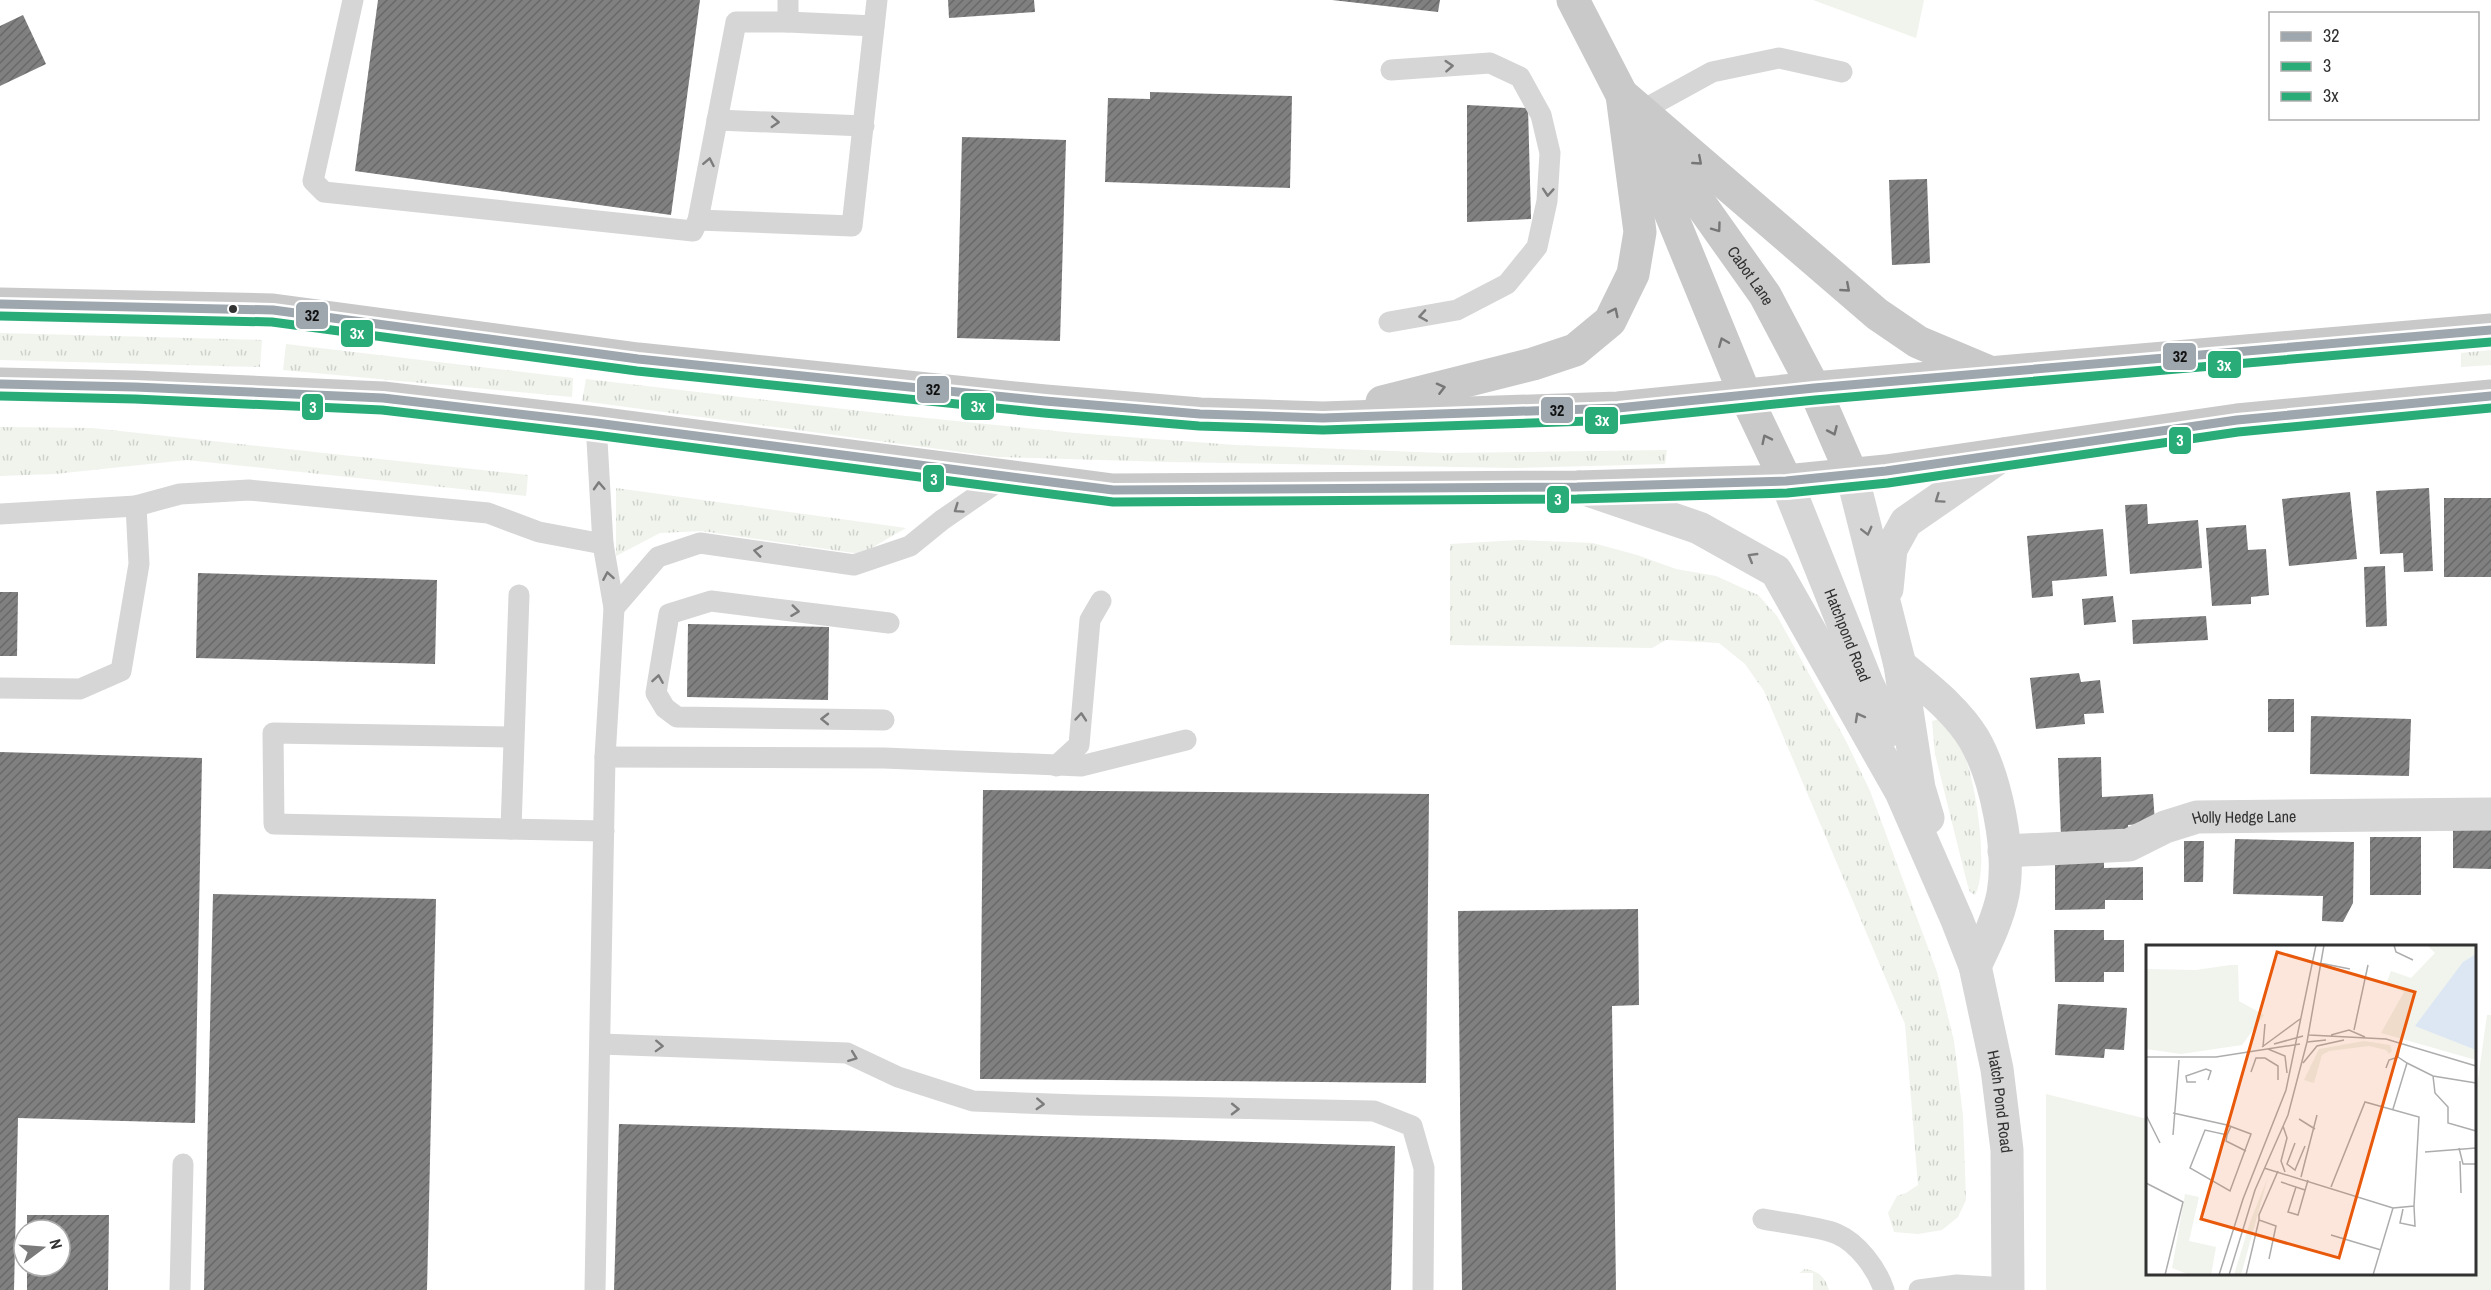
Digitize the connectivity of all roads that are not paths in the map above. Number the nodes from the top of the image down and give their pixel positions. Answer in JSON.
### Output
{"nodes":[{"id":1,"x":353,"y":0,"type":"edge"},
{"id":2,"x":788,"y":0,"type":"edge"},
{"id":3,"x":877,"y":0,"type":"edge"},
{"id":4,"x":1573,"y":0,"type":"edge"},
{"id":5,"x":788,"y":22,"type":"junction"},
{"id":6,"x":874,"y":26,"type":"junction"},
{"id":7,"x":1391,"y":70,"type":"dead end"},
{"id":8,"x":1842,"y":72,"type":"dead end"},
{"id":9,"x":1632,"y":103,"type":"junction"},
{"id":10,"x":717,"y":120,"type":"junction"},
{"id":11,"x":864,"y":126,"type":"junction"},
{"id":12,"x":698,"y":220,"type":"junction"},
{"id":13,"x":0,"y":304,"type":"edge"},
{"id":14,"x":1389,"y":322,"type":"dead end"},
{"id":15,"x":2491,"y":330,"type":"edge"},
{"id":16,"x":1993,"y":373,"type":"junction"},
{"id":17,"x":0,"y":384,"type":"edge"},
{"id":18,"x":1814,"y":388,"type":"junction"},
{"id":19,"x":2491,"y":396,"type":"edge"},
{"id":20,"x":1746,"y":397,"type":"junction"},
{"id":21,"x":1323,"y":418,"type":"junction"},
{"id":22,"x":596,"y":423,"type":"junction"},
{"id":23,"x":2004,"y":454,"type":"junction"},
{"id":24,"x":1852,"y":475,"type":"junction"},
{"id":25,"x":1006,"y":476,"type":"junction"},
{"id":26,"x":1786,"y":481,"type":"junction"},
{"id":27,"x":1577,"y":487,"type":"junction"},
{"id":28,"x":136,"y":506,"type":"junction"},
{"id":29,"x":0,"y":514,"type":"edge"},
{"id":30,"x":603,"y":544,"type":"junction"},
{"id":31,"x":519,"y":595,"type":"dead end"},
{"id":32,"x":1101,"y":601,"type":"dead end"},
{"id":33,"x":1886,"y":605,"type":"junction"},
{"id":34,"x":614,"y":608,"type":"junction"},
{"id":35,"x":889,"y":623,"type":"dead end"},
{"id":36,"x":1900,"y":665,"type":"junction"},
{"id":37,"x":0,"y":688,"type":"edge"},
{"id":38,"x":884,"y":720,"type":"dead end"},
{"id":39,"x":513,"y":737,"type":"junction"},
{"id":40,"x":1186,"y":740,"type":"dead end"},
{"id":41,"x":605,"y":757,"type":"junction"},
{"id":42,"x":1056,"y":766,"type":"junction"},
{"id":43,"x":1919,"y":788,"type":"junction"},
{"id":44,"x":2491,"y":814,"type":"edge"},
{"id":45,"x":511,"y":829,"type":"junction"},
{"id":46,"x":604,"y":831,"type":"junction"},
{"id":47,"x":2004,"y":851,"type":"junction"},
{"id":48,"x":1958,"y":920,"type":"junction"},
{"id":49,"x":1975,"y":966,"type":"junction"},
{"id":50,"x":601,"y":1044,"type":"junction"},
{"id":51,"x":183,"y":1164,"type":"dead end"},
{"id":52,"x":1763,"y":1219,"type":"dead end"},
{"id":53,"x":2008,"y":1289,"type":"edge"},
{"id":54,"x":180,"y":1290,"type":"edge"},
{"id":55,"x":595,"y":1290,"type":"edge"},
{"id":56,"x":1423,"y":1290,"type":"edge"},
{"id":57,"x":1884,"y":1290,"type":"edge"},
{"id":58,"x":1919,"y":1290,"type":"edge"}],
"edges":[{"from":1,"to":12,"type":"lane"},
{"from":2,"to":5,"type":"lane"},
{"from":3,"to":6,"type":"lane"},
{"from":4,"to":9,"type":"main road","name":"Cabot Lane"},
{"from":5,"to":6,"type":"lane"},
{"from":5,"to":10,"type":"lane"},
{"from":6,"to":11,"type":"lane"},
{"from":7,"to":14,"type":"lane","one_way":true},
{"from":8,"to":9,"type":"lane"},
{"from":9,"to":16,"type":"main road","one_way":true},
{"from":9,"to":18,"type":"main road","name":"Cabot Lane","one_way":true},
{"from":20,"to":9,"type":"main road","name":"Cabot Lane","one_way":true},
{"from":21,"to":9,"type":"main road","one_way":true},
{"from":10,"to":11,"type":"lane","one_way":true},
{"from":12,"to":10,"type":"lane","one_way":true},
{"from":11,"to":12,"type":"lane"},
{"from":13,"to":21,"type":"main road"},
{"from":15,"to":16,"type":"main road"},
{"from":16,"to":18,"type":"main road"},
{"from":17,"to":22,"type":"main road"},
{"from":18,"to":20,"type":"main road"},
{"from":18,"to":24,"type":"main road","name":"Cabot Lane","one_way":true},
{"from":19,"to":23,"type":"main road"},
{"from":20,"to":21,"type":"main road"},
{"from":26,"to":20,"type":"main road","name":"Cabot Lane","one_way":true},
{"from":22,"to":25,"type":"main road"},
{"from":30,"to":22,"type":"lane","one_way":true},
{"from":23,"to":24,"type":"main road"},
{"from":23,"to":33,"type":"street","one_way":true},
{"from":24,"to":26,"type":"main road"},
{"from":24,"to":33,"type":"street","name":"Hatchpond Road","one_way":true},
{"from":25,"to":27,"type":"main road"},
{"from":25,"to":34,"type":"lane","one_way":true},
{"from":26,"to":27,"type":"main road"},
{"from":26,"to":43,"type":"street","name":"Hatchpond Road"},
{"from":48,"to":27,"type":"street","one_way":true},
{"from":28,"to":29,"type":"lane"},
{"from":28,"to":30,"type":"lane"},
{"from":28,"to":37,"type":"lane"},
{"from":34,"to":30,"type":"lane","one_way":true},
{"from":31,"to":39,"type":"lane"},
{"from":42,"to":32,"type":"lane","one_way":true},
{"from":33,"to":36,"type":"street","name":"Hatchpond Road"},
{"from":34,"to":41,"type":"lane"},
{"from":38,"to":35,"type":"lane","one_way":true},
{"from":36,"to":43,"type":"street","name":"Hatchpond Road"},
{"from":36,"to":47,"type":"street"},
{"from":39,"to":45,"type":"lane"},
{"from":39,"to":45,"type":"lane"},
{"from":40,"to":42,"type":"lane"},
{"from":41,"to":42,"type":"lane"},
{"from":41,"to":46,"type":"lane"},
{"from":43,"to":48,"type":"street","name":"Hatchpond Road"},
{"from":44,"to":47,"type":"street","name":"Holly Hedge Lane"},
{"from":45,"to":46,"type":"lane"},
{"from":46,"to":50,"type":"lane"},
{"from":47,"to":49,"type":"street"},
{"from":48,"to":49,"type":"street","name":"Hatch Pond Road"},
{"from":49,"to":53,"type":"street","name":"Hatch Pond Road"},
{"from":50,"to":55,"type":"lane"},
{"from":50,"to":56,"type":"lane","one_way":true},
{"from":51,"to":54,"type":"lane"},
{"from":52,"to":57,"type":"lane"},
{"from":53,"to":58,"type":"lane"}]}
